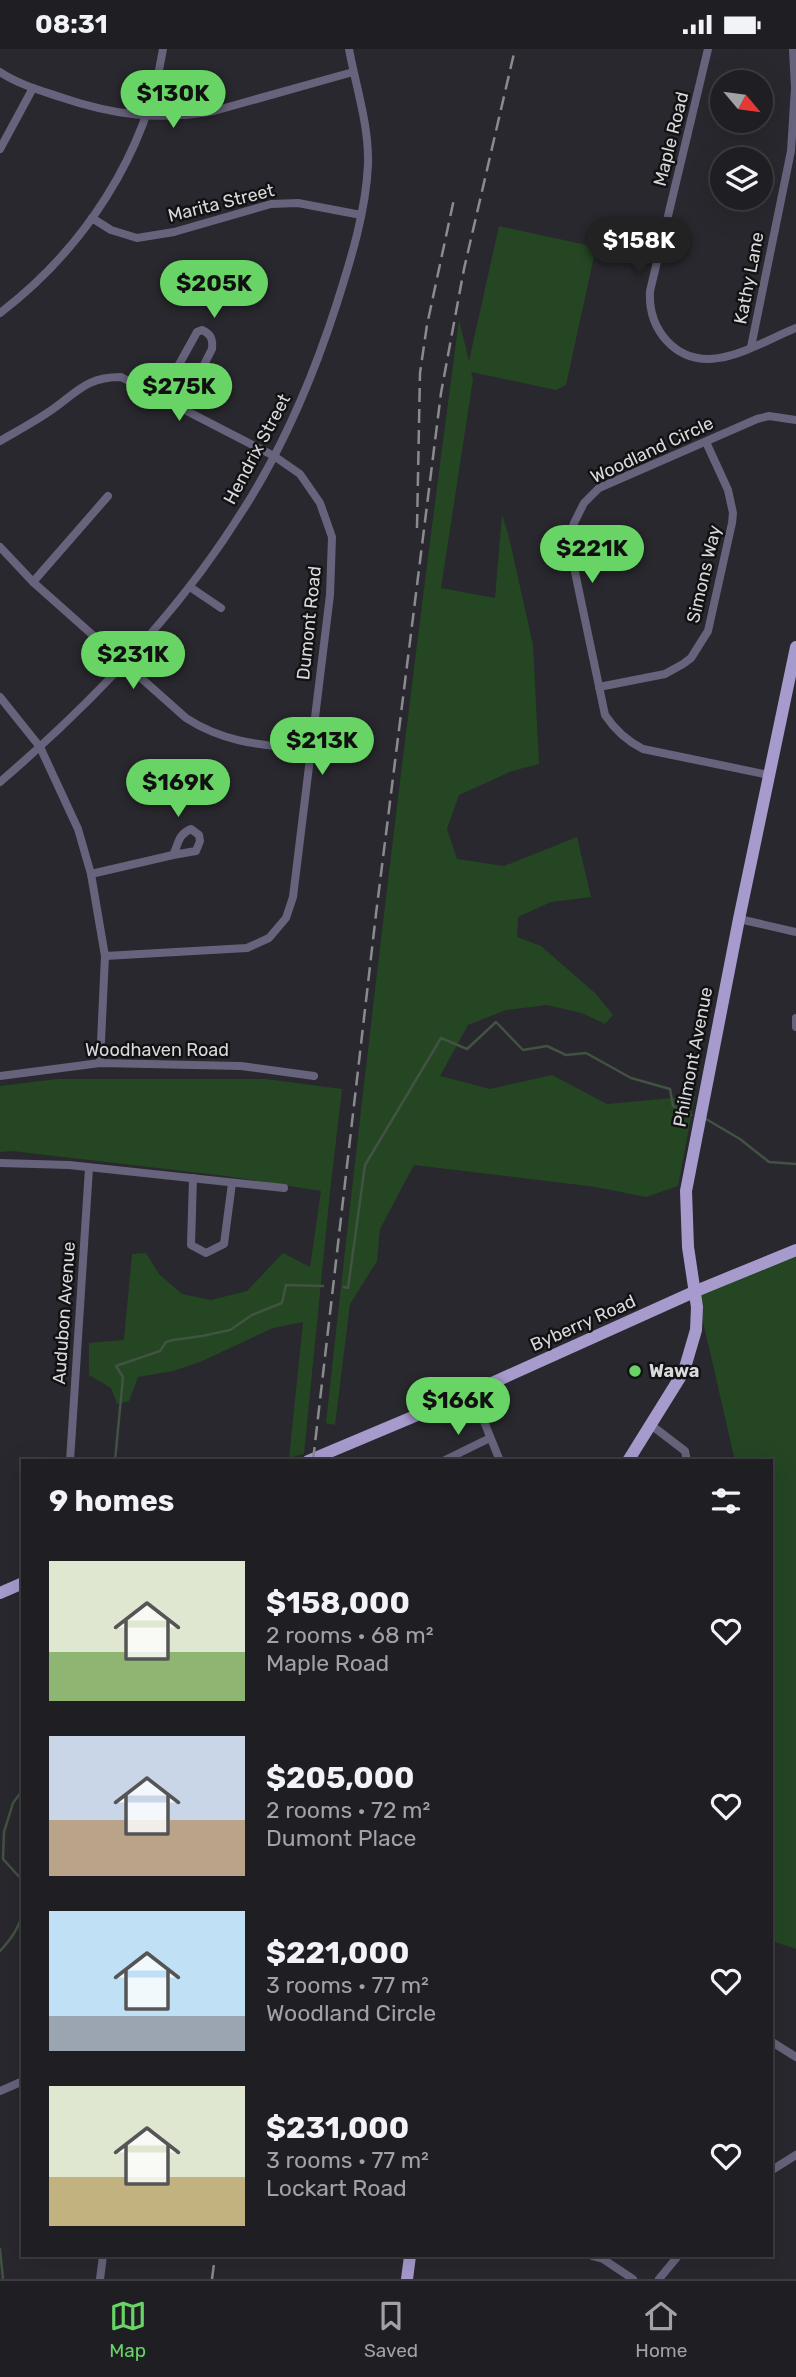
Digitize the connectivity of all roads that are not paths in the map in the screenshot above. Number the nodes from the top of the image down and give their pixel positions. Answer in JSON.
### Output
{"nodes":[{"id":1,"x":163,"y":49,"type":"edge"},
{"id":2,"x":349,"y":49,"type":"edge"},
{"id":3,"x":708,"y":49,"type":"edge"},
{"id":4,"x":793,"y":49,"type":"edge"},
{"id":5,"x":0,"y":72,"type":"edge"},
{"id":6,"x":353,"y":72,"type":"junction"},
{"id":7,"x":33,"y":88,"type":"junction"},
{"id":8,"x":145,"y":117,"type":"junction"},
{"id":9,"x":0,"y":149,"type":"edge"},
{"id":10,"x":361,"y":215,"type":"junction"},
{"id":11,"x":92,"y":218,"type":"junction"},
{"id":12,"x":0,"y":313,"type":"edge"},
{"id":13,"x":796,"y":328,"type":"edge"},
{"id":14,"x":751,"y":347,"type":"junction"},
{"id":15,"x":161,"y":397,"type":"junction"},
{"id":16,"x":183,"y":408,"type":"junction"},
{"id":17,"x":796,"y":420,"type":"edge"},
{"id":18,"x":0,"y":441,"type":"edge"},
{"id":19,"x":706,"y":442,"type":"junction"},
{"id":20,"x":274,"y":456,"type":"junction"},
{"id":21,"x":108,"y":496,"type":"dead end"},
{"id":22,"x":0,"y":547,"type":"edge"},
{"id":23,"x":33,"y":582,"type":"junction"},
{"id":24,"x":190,"y":587,"type":"junction"},
{"id":25,"x":221,"y":608,"type":"dead end"},
{"id":26,"x":796,"y":647,"type":"edge"},
{"id":27,"x":124,"y":663,"type":"junction"},
{"id":28,"x":599,"y":687,"type":"junction"},
{"id":29,"x":0,"y":697,"type":"edge"},
{"id":30,"x":40,"y":747,"type":"junction"},
{"id":31,"x":311,"y":750,"type":"junction"},
{"id":32,"x":769,"y":775,"type":"junction"},
{"id":33,"x":0,"y":782,"type":"edge"},
{"id":34,"x":173,"y":855,"type":"dead end"},
{"id":35,"x":91,"y":874,"type":"junction"},
{"id":36,"x":739,"y":919,"type":"junction"},
{"id":37,"x":796,"y":932,"type":"edge"},
{"id":38,"x":105,"y":956,"type":"junction"},
{"id":39,"x":796,"y":1018,"type":"edge"},
{"id":40,"x":796,"y":1027,"type":"edge"},
{"id":41,"x":100,"y":1063,"type":"junction"},
{"id":42,"x":0,"y":1076,"type":"edge"},
{"id":43,"x":314,"y":1076,"type":"dead end"},
{"id":44,"x":0,"y":1163,"type":"edge"},
{"id":45,"x":89,"y":1168,"type":"junction"},
{"id":46,"x":193,"y":1178,"type":"junction"},
{"id":47,"x":232,"y":1183,"type":"junction"},
{"id":48,"x":284,"y":1188,"type":"dead end"},
{"id":49,"x":796,"y":1250,"type":"edge"},
{"id":50,"x":696,"y":1291,"type":"junction"},
{"id":51,"x":472,"y":1392,"type":"junction"},
{"id":52,"x":651,"y":1425,"type":"junction"},
{"id":53,"x":490,"y":1438,"type":"junction"},
{"id":54,"x":70,"y":1459,"type":"edge"},
{"id":55,"x":313,"y":1459,"type":"edge"},
{"id":56,"x":447,"y":1459,"type":"edge"},
{"id":57,"x":499,"y":1459,"type":"edge"},
{"id":58,"x":629,"y":1459,"type":"edge"},
{"id":59,"x":687,"y":1459,"type":"edge"},
{"id":60,"x":21,"y":1584,"type":"edge"},
{"id":61,"x":0,"y":1593,"type":"edge"},
{"id":62,"x":773,"y":2043,"type":"edge"},
{"id":63,"x":796,"y":2057,"type":"edge"},
{"id":64,"x":21,"y":2082,"type":"edge"},
{"id":65,"x":0,"y":2091,"type":"edge"},
{"id":66,"x":796,"y":2155,"type":"edge"},
{"id":67,"x":773,"y":2170,"type":"edge"},
{"id":68,"x":103,"y":2257,"type":"edge"},
{"id":69,"x":410,"y":2257,"type":"edge"},
{"id":70,"x":596,"y":2257,"type":"edge"},
{"id":71,"x":677,"y":2257,"type":"edge"},
{"id":72,"x":100,"y":2279,"type":"edge"},
{"id":73,"x":407,"y":2279,"type":"edge"},
{"id":74,"x":633,"y":2279,"type":"edge"},
{"id":75,"x":659,"y":2279,"type":"edge"}],
"edges":[{"from":1,"to":8,"type":"street"},
{"from":2,"to":6,"type":"street","name":"Hendrix Street"},
{"from":3,"to":14,"type":"street","name":"Maple Road"},
{"from":4,"to":14,"type":"street","name":"Kathy Lane"},
{"from":5,"to":7,"type":"street"},
{"from":6,"to":8,"type":"street"},
{"from":6,"to":10,"type":"street","name":"Hendrix Street"},
{"from":7,"to":8,"type":"street"},
{"from":7,"to":9,"type":"street"},
{"from":8,"to":11,"type":"street"},
{"from":10,"to":11,"type":"street","name":"Marita Street"},
{"from":10,"to":20,"type":"street","name":"Hendrix Street"},
{"from":11,"to":12,"type":"street"},
{"from":13,"to":14,"type":"street","name":"Maple Road"},
{"from":15,"to":16,"type":"street","name":"Dumont Road"},
{"from":15,"to":16,"type":"street"},
{"from":15,"to":18,"type":"street","name":"Dumont Road"},
{"from":16,"to":20,"type":"street","name":"Dumont Road"},
{"from":17,"to":19,"type":"street","name":"Woodland Circle"},
{"from":19,"to":28,"type":"street","name":"Simons Way"},
{"from":19,"to":28,"type":"street","name":"Woodland Circle"},
{"from":20,"to":24,"type":"street","name":"Hendrix Street"},
{"from":20,"to":31,"type":"street","name":"Dumont Road"},
{"from":21,"to":23,"type":"street"},
{"from":22,"to":23,"type":"street"},
{"from":23,"to":27,"type":"street"},
{"from":24,"to":25,"type":"street"},
{"from":24,"to":27,"type":"street","name":"Hendrix Street"},
{"from":26,"to":32,"type":"main road","name":"Philmont Avenue"},
{"from":27,"to":30,"type":"street","name":"Hendrix Street"},
{"from":27,"to":31,"type":"street"},
{"from":28,"to":32,"type":"street","name":"Woodland Circle"},
{"from":29,"to":30,"type":"street"},
{"from":30,"to":33,"type":"street","name":"Hendrix Street"},
{"from":30,"to":35,"type":"street"},
{"from":31,"to":38,"type":"street","name":"Dumont Road"},
{"from":32,"to":36,"type":"main road","name":"Philmont Avenue"},
{"from":34,"to":35,"type":"street"},
{"from":35,"to":38,"type":"street"},
{"from":36,"to":37,"type":"street"},
{"from":36,"to":50,"type":"main road","name":"Philmont Avenue"},
{"from":38,"to":41,"type":"street"},
{"from":39,"to":40,"type":"street"},
{"from":41,"to":42,"type":"street","name":"Woodhaven Road"},
{"from":41,"to":43,"type":"street","name":"Woodhaven Road"},
{"from":44,"to":45,"type":"street"},
{"from":45,"to":46,"type":"street"},
{"from":45,"to":54,"type":"street","name":"Audubon Avenue"},
{"from":46,"to":47,"type":"street"},
{"from":46,"to":47,"type":"street"},
{"from":47,"to":48,"type":"street"},
{"from":49,"to":50,"type":"main road","name":"Byberry Road"},
{"from":50,"to":51,"type":"main road","name":"Byberry Road"},
{"from":50,"to":52,"type":"main road","name":"Philmont Avenue"},
{"from":51,"to":53,"type":"street"},
{"from":51,"to":55,"type":"main road","name":"Byberry Road"},
{"from":52,"to":58,"type":"main road","name":"Philmont Avenue"},
{"from":52,"to":59,"type":"street"},
{"from":53,"to":56,"type":"street"},
{"from":53,"to":57,"type":"street"},
{"from":60,"to":61,"type":"main road"},
{"from":62,"to":63,"type":"street"},
{"from":64,"to":65,"type":"street"},
{"from":66,"to":67,"type":"street"},
{"from":68,"to":72,"type":"street"},
{"from":69,"to":73,"type":"main road"},
{"from":70,"to":74,"type":"street"},
{"from":71,"to":75,"type":"street"}]}
